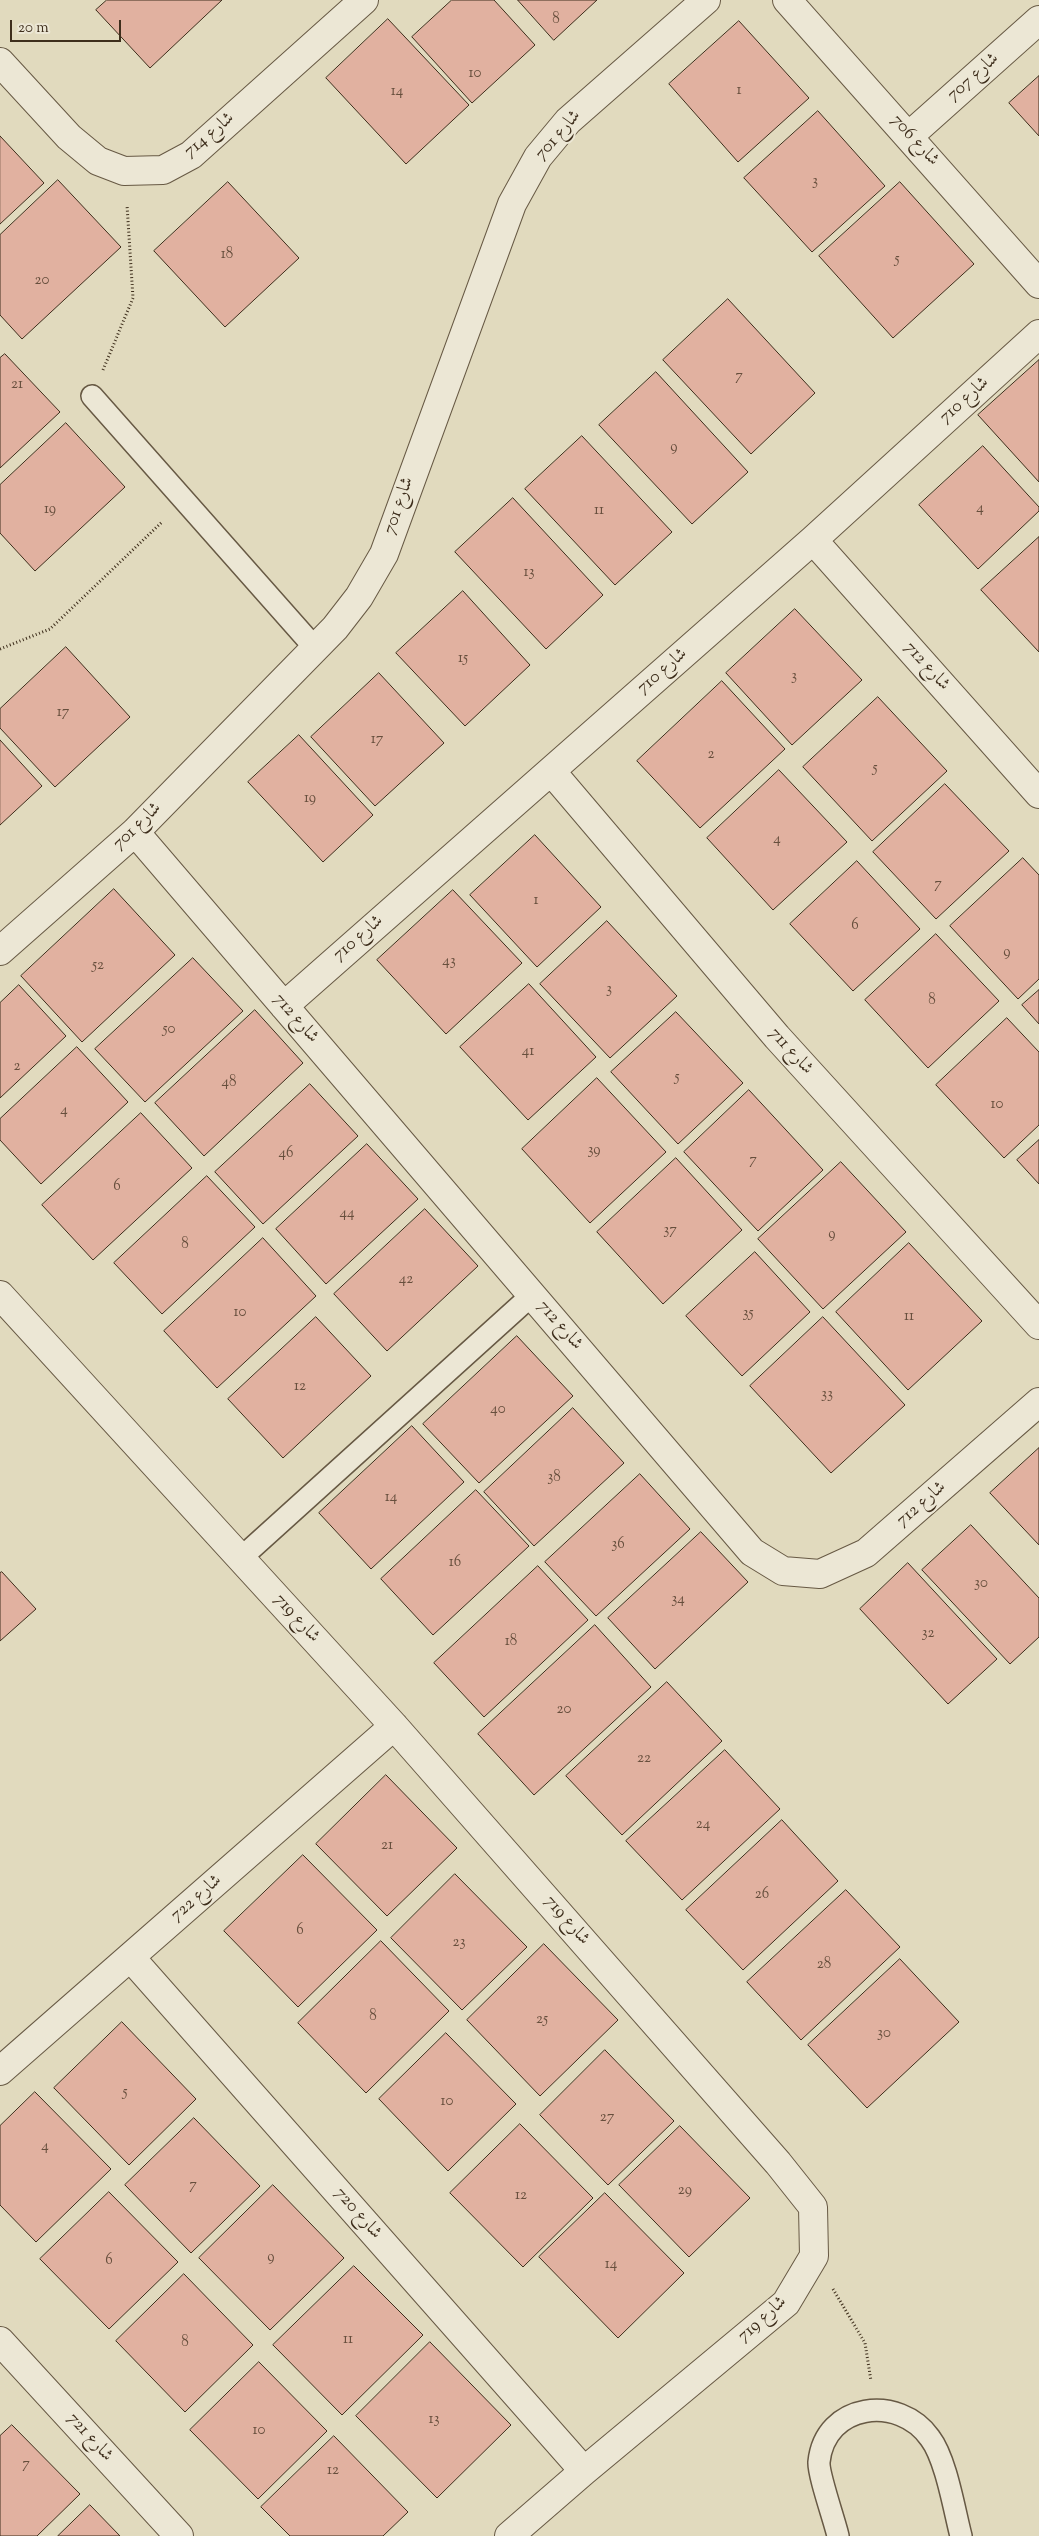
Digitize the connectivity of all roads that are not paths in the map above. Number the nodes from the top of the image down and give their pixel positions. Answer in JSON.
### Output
{"nodes":[{"id":1,"x":364,"y":0,"type":"edge"},
{"id":2,"x":706,"y":0,"type":"edge"},
{"id":3,"x":787,"y":0,"type":"edge"},
{"id":4,"x":1039,"y":20,"type":"edge"},
{"id":5,"x":0,"y":62,"type":"edge"},
{"id":6,"x":909,"y":136,"type":"junction"},
{"id":7,"x":1039,"y":284,"type":"edge"},
{"id":8,"x":1039,"y":334,"type":"edge"},
{"id":9,"x":92,"y":396,"type":"road end"},
{"id":10,"x":813,"y":540,"type":"junction"},
{"id":11,"x":315,"y":648,"type":"junction"},
{"id":12,"x":551,"y":771,"type":"junction"},
{"id":13,"x":1039,"y":794,"type":"edge"},
{"id":14,"x":135,"y":832,"type":"junction"},
{"id":15,"x":0,"y":952,"type":"edge"},
{"id":16,"x":284,"y":1006,"type":"junction"},
{"id":17,"x":0,"y":1295,"type":"edge"},
{"id":18,"x":532,"y":1295,"type":"junction"},
{"id":19,"x":1039,"y":1325,"type":"edge"},
{"id":20,"x":1039,"y":1402,"type":"edge"},
{"id":21,"x":241,"y":1558,"type":"junction"},
{"id":22,"x":394,"y":1726,"type":"junction"},
{"id":23,"x":131,"y":1958,"type":"junction"},
{"id":24,"x":0,"y":2071,"type":"edge"},
{"id":25,"x":0,"y":2341,"type":"edge"},
{"id":26,"x":584,"y":2471,"type":"junction"},
{"id":27,"x":179,"y":2536,"type":"edge"},
{"id":28,"x":509,"y":2536,"type":"edge"},
{"id":29,"x":838,"y":2536,"type":"edge"},
{"id":30,"x":961,"y":2536,"type":"edge"}],
"edges":[{"from":1,"to":5,"type":"street","name":"شارع 714"},
{"from":2,"to":11,"type":"street","name":"شارع 701"},
{"from":3,"to":6,"type":"street","name":"شارع 706"},
{"from":4,"to":6,"type":"street","name":"شارع 707"},
{"from":6,"to":7,"type":"street","name":"شارع 706"},
{"from":8,"to":10,"type":"street","name":"شارع 710"},
{"from":9,"to":11,"type":"lane"},
{"from":10,"to":12,"type":"street","name":"شارع 710"},
{"from":10,"to":13,"type":"street","name":"شارع 712"},
{"from":11,"to":14,"type":"street","name":"شارع 701"},
{"from":12,"to":16,"type":"street","name":"شارع 710"},
{"from":12,"to":19,"type":"street","name":"شارع 711"},
{"from":14,"to":15,"type":"street","name":"شارع 701"},
{"from":14,"to":16,"type":"street","name":"شارع 712"},
{"from":16,"to":18,"type":"street","name":"شارع 712"},
{"from":17,"to":21,"type":"street","name":"شارع 719"},
{"from":18,"to":20,"type":"street","name":"شارع 712"},
{"from":18,"to":21,"type":"lane"},
{"from":21,"to":22,"type":"street","name":"شارع 719"},
{"from":22,"to":23,"type":"street","name":"شارع 722"},
{"from":22,"to":26,"type":"street","name":"شارع 719"},
{"from":23,"to":24,"type":"street","name":"شارع 722"},
{"from":23,"to":26,"type":"street","name":"شارع 720"},
{"from":25,"to":27,"type":"street","name":"شارع 721"},
{"from":26,"to":28,"type":"street","name":"شارع 719"},
{"from":29,"to":30,"type":"lane"}]}
